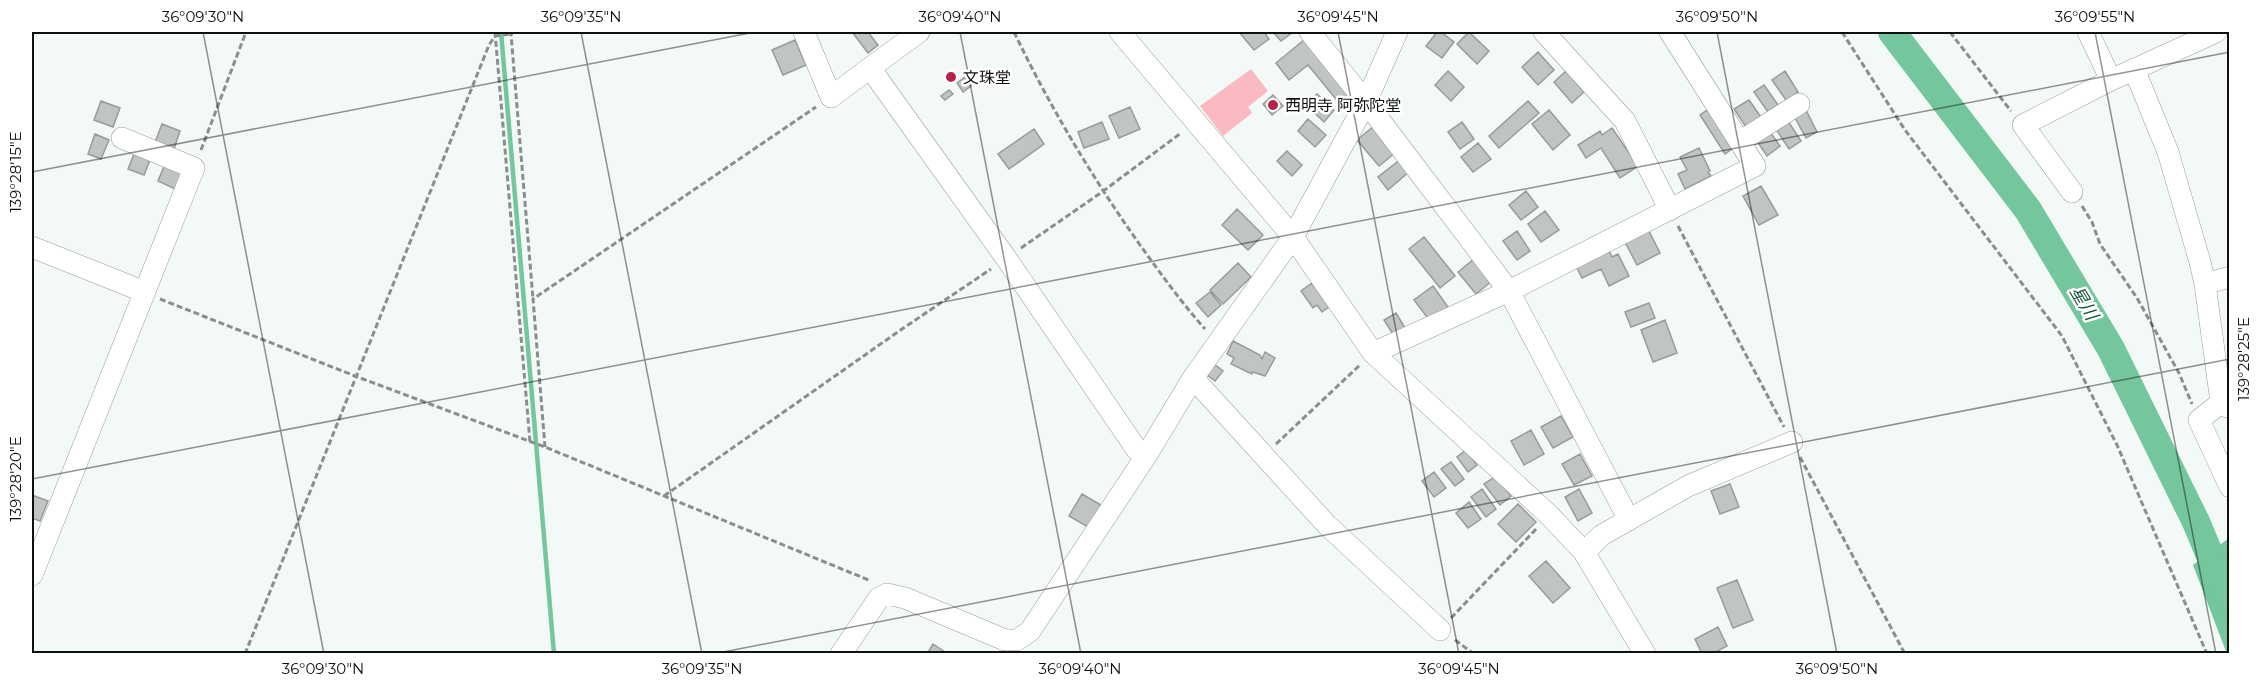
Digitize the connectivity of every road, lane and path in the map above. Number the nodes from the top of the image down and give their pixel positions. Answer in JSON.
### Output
{"nodes":[{"id":1,"x":246,"y":32,"type":"edge"},
{"id":2,"x":804,"y":32,"type":"edge"},
{"id":3,"x":919,"y":32,"type":"edge"},
{"id":4,"x":1014,"y":32,"type":"edge"},
{"id":5,"x":1120,"y":32,"type":"edge"},
{"id":6,"x":1310,"y":32,"type":"edge"},
{"id":7,"x":1397,"y":32,"type":"edge"},
{"id":8,"x":1544,"y":32,"type":"edge"},
{"id":9,"x":1670,"y":32,"type":"edge"},
{"id":10,"x":1842,"y":32,"type":"edge"},
{"id":11,"x":1950,"y":32,"type":"edge"},
{"id":12,"x":2088,"y":32,"type":"edge"},
{"id":13,"x":2216,"y":32,"type":"edge"},
{"id":14,"x":512,"y":33,"type":"edge"},
{"id":15,"x":495,"y":34,"type":"edge"},
{"id":16,"x":870,"y":68,"type":"junction"},
{"id":17,"x":2134,"y":69,"type":"junction"},
{"id":18,"x":2111,"y":80,"type":"junction"},
{"id":19,"x":831,"y":97,"type":"junction"},
{"id":20,"x":1366,"y":102,"type":"junction"},
{"id":21,"x":1799,"y":104,"type":"dead end"},
{"id":22,"x":1197,"y":121,"type":"junction"},
{"id":23,"x":2023,"y":125,"type":"junction"},
{"id":24,"x":122,"y":138,"type":"dead end"},
{"id":25,"x":1741,"y":141,"type":"junction"},
{"id":26,"x":194,"y":168,"type":"junction"},
{"id":27,"x":1102,"y":192,"type":"junction"},
{"id":28,"x":2072,"y":192,"type":"joint"},
{"id":29,"x":1670,"y":210,"type":"junction"},
{"id":30,"x":1293,"y":237,"type":"junction"},
{"id":31,"x":32,"y":248,"type":"edge"},
{"id":32,"x":1006,"y":258,"type":"junction"},
{"id":33,"x":2229,"y":277,"type":"edge"},
{"id":34,"x":2205,"y":284,"type":"junction"},
{"id":35,"x":1509,"y":291,"type":"junction"},
{"id":36,"x":145,"y":292,"type":"junction"},
{"id":37,"x":533,"y":299,"type":"junction"},
{"id":38,"x":1218,"y":343,"type":"junction"},
{"id":39,"x":1373,"y":353,"type":"junction"},
{"id":40,"x":356,"y":376,"type":"junction"},
{"id":41,"x":1193,"y":378,"type":"junction"},
{"id":42,"x":2226,"y":404,"type":"edge"},
{"id":43,"x":2199,"y":420,"type":"junction"},
{"id":44,"x":530,"y":442,"type":"junction"},
{"id":45,"x":1792,"y":442,"type":"junction"},
{"id":46,"x":545,"y":447,"type":"junction"},
{"id":47,"x":1264,"y":455,"type":"junction"},
{"id":48,"x":1146,"y":456,"type":"junction"},
{"id":49,"x":2229,"y":486,"type":"edge"},
{"id":50,"x":664,"y":496,"type":"junction"},
{"id":51,"x":1549,"y":515,"type":"junction"},
{"id":52,"x":1629,"y":520,"type":"junction"},
{"id":53,"x":1584,"y":552,"type":"junction"},
{"id":54,"x":32,"y":575,"type":"edge"},
{"id":55,"x":887,"y":594,"type":"junction"},
{"id":56,"x":1440,"y":630,"type":"junction"},
{"id":57,"x":245,"y":654,"type":"edge"},
{"id":58,"x":841,"y":654,"type":"edge"},
{"id":59,"x":1474,"y":654,"type":"edge"},
{"id":60,"x":1644,"y":654,"type":"edge"},
{"id":61,"x":1905,"y":654,"type":"edge"},
{"id":62,"x":2207,"y":654,"type":"edge"}],
"edges":[{"from":1,"to":26,"type":"path"},
{"from":2,"to":19,"type":"street"},
{"from":3,"to":16,"type":"street"},
{"from":4,"to":27,"type":"path"},
{"from":5,"to":22,"type":"street"},
{"from":6,"to":20,"type":"street"},
{"from":7,"to":20,"type":"street"},
{"from":8,"to":29,"type":"street"},
{"from":9,"to":25,"type":"street"},
{"from":10,"to":62,"type":"path"},
{"from":11,"to":23,"type":"path"},
{"from":12,"to":18,"type":"street"},
{"from":13,"to":17,"type":"street"},
{"from":14,"to":15,"type":"path"},
{"from":14,"to":37,"type":"path"},
{"from":15,"to":40,"type":"path"},
{"from":15,"to":44,"type":"path"},
{"from":16,"to":19,"type":"street"},
{"from":16,"to":32,"type":"street"},
{"from":17,"to":18,"type":"street"},
{"from":17,"to":34,"type":"street"},
{"from":18,"to":23,"type":"street"},
{"from":19,"to":37,"type":"path"},
{"from":20,"to":30,"type":"street"},
{"from":20,"to":35,"type":"street"},
{"from":21,"to":25,"type":"street"},
{"from":22,"to":27,"type":"path"},
{"from":22,"to":30,"type":"street"},
{"from":23,"to":28,"type":"street"},
{"from":24,"to":26,"type":"street"},
{"from":25,"to":29,"type":"street"},
{"from":26,"to":36,"type":"street"},
{"from":27,"to":32,"type":"path"},
{"from":27,"to":38,"type":"path"},
{"from":28,"to":43,"type":"path"},
{"from":29,"to":35,"type":"street"},
{"from":29,"to":45,"type":"path"},
{"from":30,"to":38,"type":"street"},
{"from":30,"to":39,"type":"street"},
{"from":31,"to":36,"type":"street"},
{"from":32,"to":48,"type":"street"},
{"from":32,"to":50,"type":"path"},
{"from":33,"to":34,"type":"street"},
{"from":34,"to":42,"type":"street"},
{"from":35,"to":39,"type":"street"},
{"from":35,"to":52,"type":"street"},
{"from":36,"to":40,"type":"path"},
{"from":36,"to":54,"type":"street"},
{"from":37,"to":46,"type":"path"},
{"from":38,"to":41,"type":"street"},
{"from":39,"to":47,"type":"path"},
{"from":39,"to":51,"type":"street"},
{"from":40,"to":44,"type":"path"},
{"from":40,"to":57,"type":"path"},
{"from":41,"to":47,"type":"street"},
{"from":41,"to":48,"type":"street"},
{"from":42,"to":43,"type":"street"},
{"from":43,"to":49,"type":"street"},
{"from":44,"to":46,"type":"path"},
{"from":45,"to":52,"type":"street"},
{"from":45,"to":61,"type":"path"},
{"from":46,"to":50,"type":"path"},
{"from":47,"to":56,"type":"street"},
{"from":48,"to":55,"type":"street"},
{"from":50,"to":55,"type":"path"},
{"from":51,"to":53,"type":"street"},
{"from":51,"to":56,"type":"path"},
{"from":52,"to":53,"type":"street"},
{"from":53,"to":60,"type":"street"},
{"from":55,"to":58,"type":"street"},
{"from":56,"to":59,"type":"path"}]}
